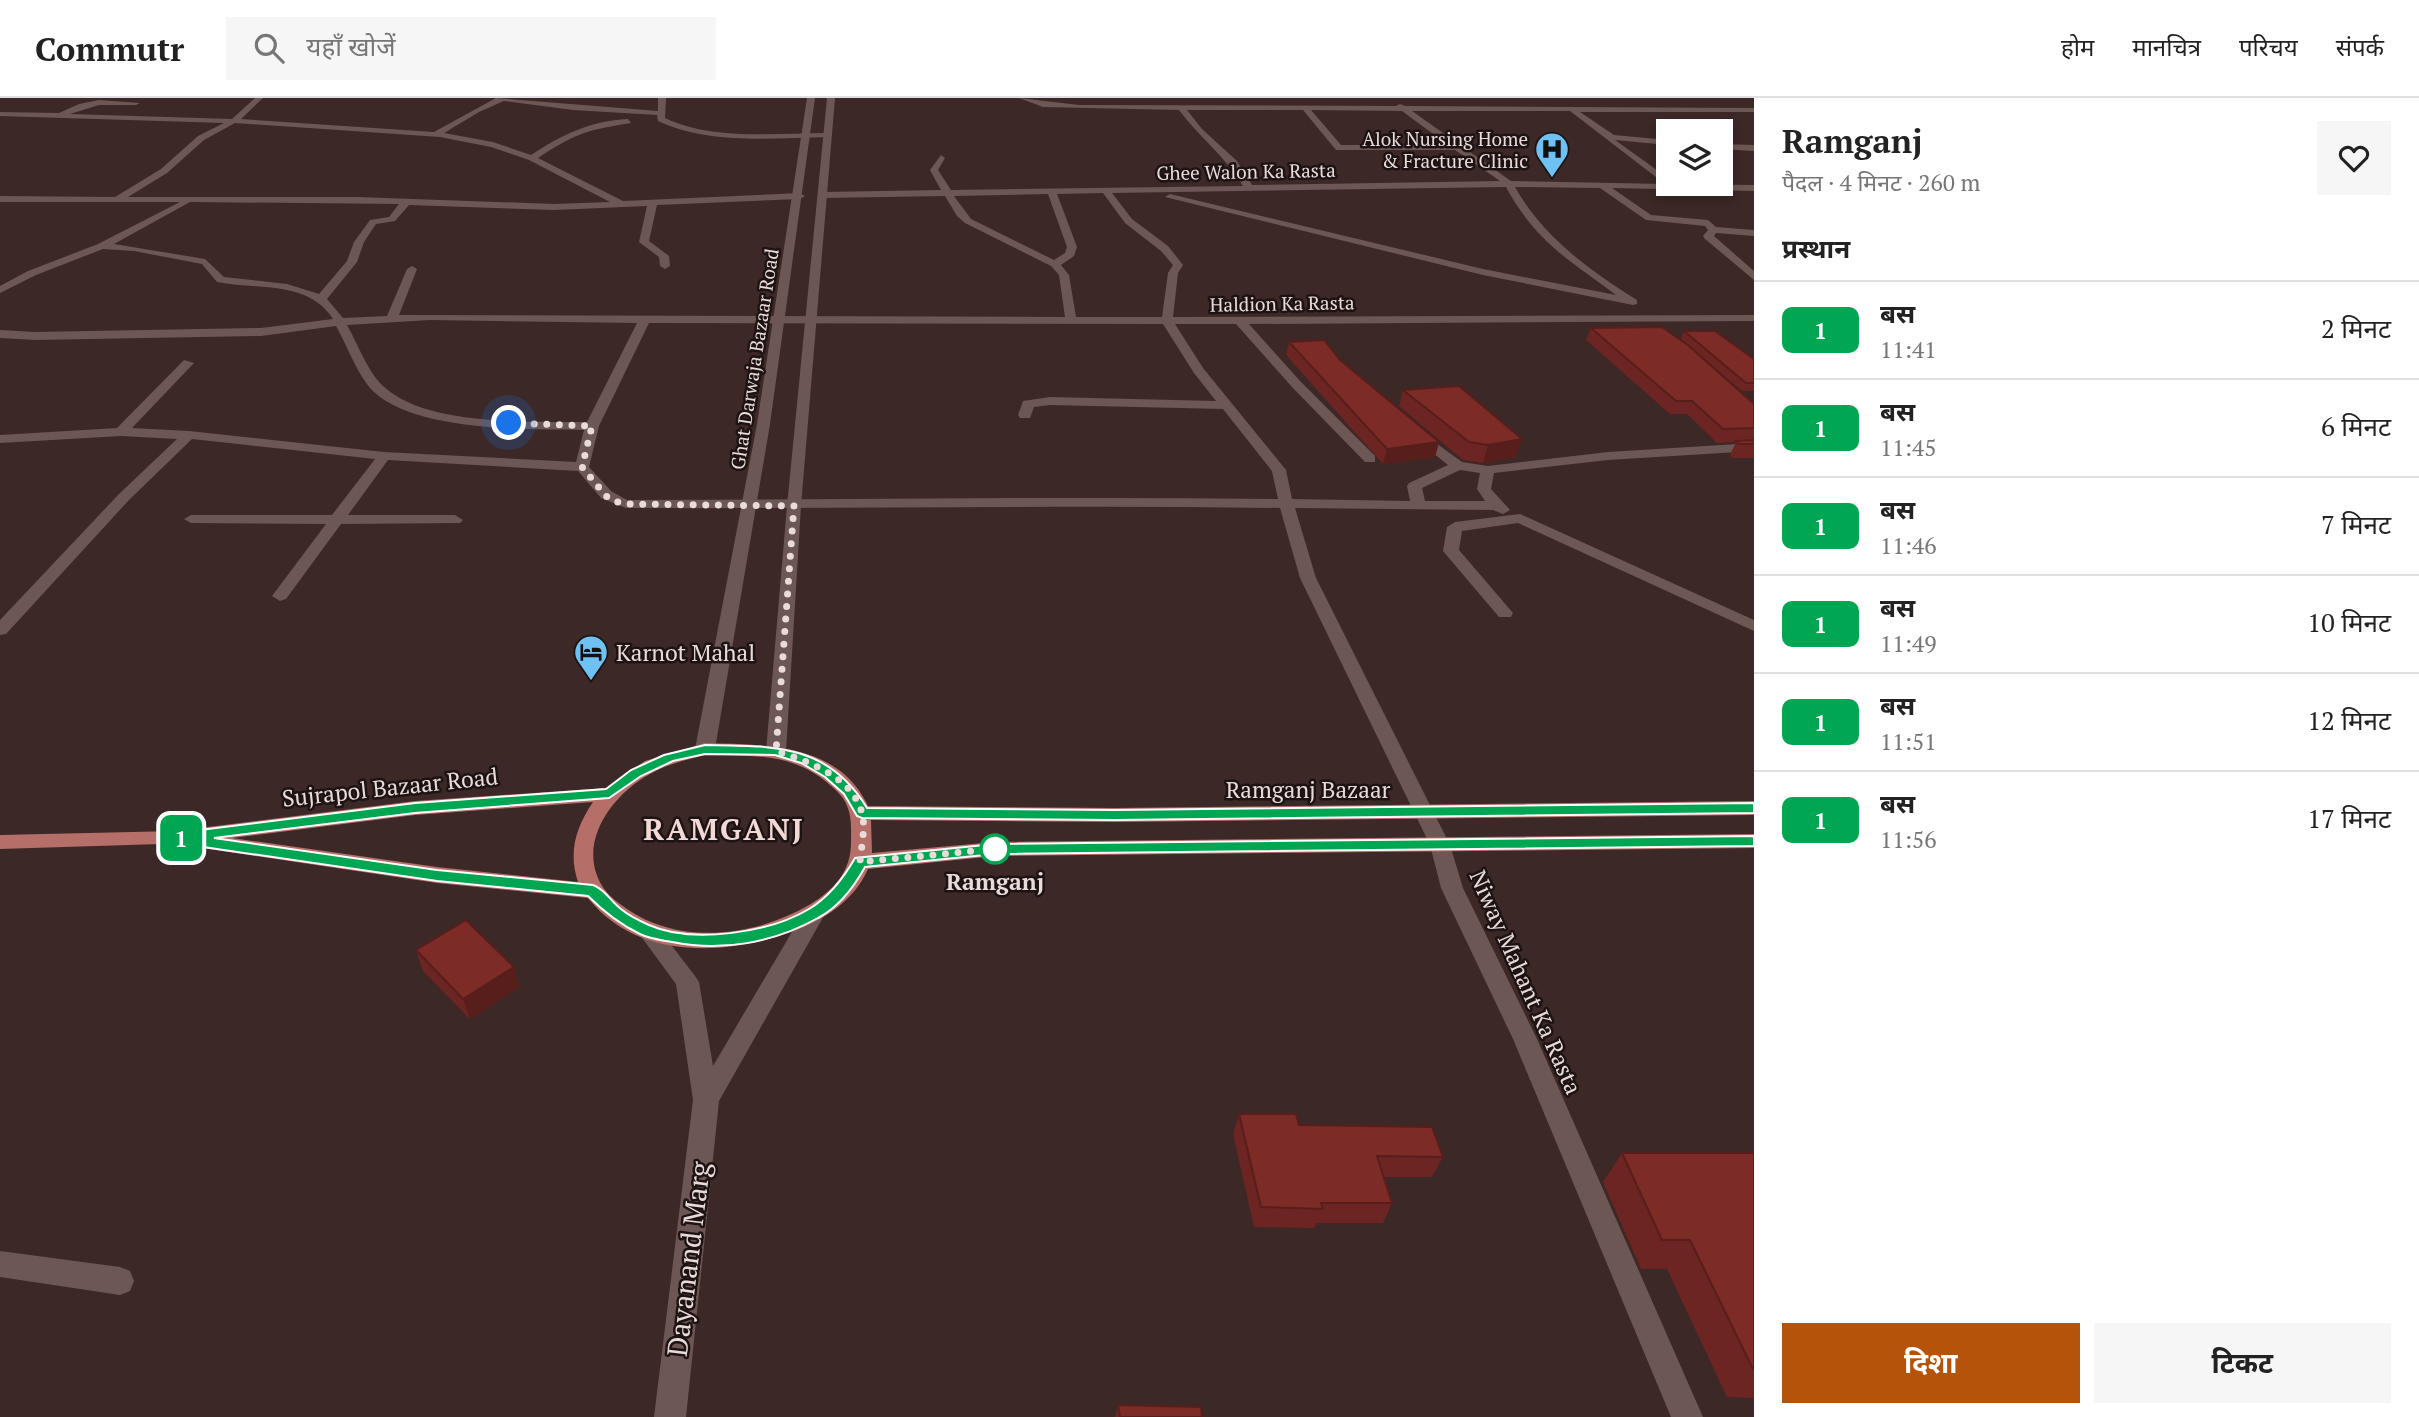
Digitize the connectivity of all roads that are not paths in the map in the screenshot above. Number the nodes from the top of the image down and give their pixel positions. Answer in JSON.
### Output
{"nodes":[{"id":1,"x":258,"y":98,"type":"edge"},
{"id":2,"x":503,"y":98,"type":"edge"},
{"id":3,"x":662,"y":98,"type":"edge"},
{"id":4,"x":811,"y":98,"type":"edge"},
{"id":5,"x":831,"y":98,"type":"edge"},
{"id":6,"x":1023,"y":98,"type":"edge"},
{"id":7,"x":1226,"y":98,"type":"edge"},
{"id":8,"x":1392,"y":98,"type":"edge"},
{"id":9,"x":1556,"y":98,"type":"edge"},
{"id":10,"x":1705,"y":98,"type":"edge"},
{"id":11,"x":136,"y":103,"type":"dead end"},
{"id":12,"x":1182,"y":108,"type":"junction"},
{"id":13,"x":1240,"y":108,"type":"junction"},
{"id":14,"x":1305,"y":108,"type":"junction"},
{"id":15,"x":1403,"y":108,"type":"junction"},
{"id":16,"x":1573,"y":110,"type":"junction"},
{"id":17,"x":1730,"y":110,"type":"junction"},
{"id":18,"x":1754,"y":110,"type":"edge"},
{"id":19,"x":0,"y":114,"type":"edge"},
{"id":20,"x":61,"y":115,"type":"junction"},
{"id":21,"x":660,"y":116,"type":"junction"},
{"id":22,"x":1417,"y":118,"type":"junction"},
{"id":23,"x":1456,"y":119,"type":"dead end"},
{"id":24,"x":234,"y":121,"type":"junction"},
{"id":25,"x":1575,"y":121,"type":"dead end"},
{"id":26,"x":1588,"y":121,"type":"junction"},
{"id":27,"x":1754,"y":121,"type":"edge"},
{"id":28,"x":435,"y":135,"type":"junction"},
{"id":29,"x":806,"y":135,"type":"junction"},
{"id":30,"x":828,"y":135,"type":"junction"},
{"id":31,"x":1612,"y":138,"type":"junction"},
{"id":32,"x":1656,"y":143,"type":"edge"},
{"id":33,"x":1457,"y":147,"type":"junction"},
{"id":34,"x":1733,"y":147,"type":"edge"},
{"id":35,"x":1754,"y":148,"type":"edge"},
{"id":36,"x":532,"y":158,"type":"junction"},
{"id":37,"x":941,"y":158,"type":"dead end"},
{"id":38,"x":1656,"y":172,"type":"edge"},
{"id":39,"x":1508,"y":184,"type":"junction"},
{"id":40,"x":1656,"y":184,"type":"edge"},
{"id":41,"x":1603,"y":186,"type":"junction"},
{"id":42,"x":1733,"y":187,"type":"edge"},
{"id":43,"x":1754,"y":188,"type":"edge"},
{"id":44,"x":1250,"y":189,"type":"junction"},
{"id":45,"x":1105,"y":190,"type":"junction"},
{"id":46,"x":1144,"y":190,"type":"junction"},
{"id":47,"x":1051,"y":191,"type":"junction"},
{"id":48,"x":947,"y":193,"type":"junction"},
{"id":49,"x":823,"y":195,"type":"junction"},
{"id":50,"x":800,"y":196,"type":"junction"},
{"id":51,"x":119,"y":198,"type":"junction"},
{"id":52,"x":0,"y":200,"type":"edge"},
{"id":53,"x":190,"y":201,"type":"junction"},
{"id":54,"x":653,"y":201,"type":"junction"},
{"id":55,"x":406,"y":202,"type":"junction"},
{"id":56,"x":621,"y":203,"type":"junction"},
{"id":57,"x":1713,"y":230,"type":"junction"},
{"id":58,"x":1754,"y":233,"type":"edge"},
{"id":59,"x":102,"y":246,"type":"junction"},
{"id":60,"x":1055,"y":264,"type":"junction"},
{"id":61,"x":665,"y":266,"type":"dead end"},
{"id":62,"x":412,"y":269,"type":"dead end"},
{"id":63,"x":1754,"y":277,"type":"edge"},
{"id":64,"x":0,"y":290,"type":"edge"},
{"id":65,"x":321,"y":299,"type":"junction"},
{"id":66,"x":1633,"y":302,"type":"junction"},
{"id":67,"x":392,"y":318,"type":"junction"},
{"id":68,"x":1640,"y":318,"type":"junction"},
{"id":69,"x":1754,"y":318,"type":"edge"},
{"id":70,"x":645,"y":319,"type":"junction"},
{"id":71,"x":1071,"y":320,"type":"junction"},
{"id":72,"x":1304,"y":320,"type":"junction"},
{"id":73,"x":778,"y":321,"type":"junction"},
{"id":74,"x":1167,"y":321,"type":"junction"},
{"id":75,"x":340,"y":322,"type":"junction"},
{"id":76,"x":811,"y":322,"type":"junction"},
{"id":77,"x":1241,"y":322,"type":"junction"},
{"id":78,"x":1660,"y":332,"type":"edge"},
{"id":79,"x":0,"y":334,"type":"edge"},
{"id":80,"x":1318,"y":337,"type":"edge"},
{"id":81,"x":188,"y":363,"type":"dead end"},
{"id":82,"x":1226,"y":405,"type":"junction"},
{"id":83,"x":1025,"y":415,"type":"dead end"},
{"id":84,"x":1405,"y":422,"type":"edge"},
{"id":85,"x":592,"y":426,"type":"junction"},
{"id":86,"x":121,"y":432,"type":"junction"},
{"id":87,"x":189,"y":435,"type":"junction"},
{"id":88,"x":0,"y":439,"type":"edge"},
{"id":89,"x":1754,"y":447,"type":"edge"},
{"id":90,"x":384,"y":456,"type":"junction"},
{"id":91,"x":1370,"y":459,"type":"dead end"},
{"id":92,"x":1458,"y":466,"type":"junction"},
{"id":93,"x":582,"y":467,"type":"junction"},
{"id":94,"x":1488,"y":470,"type":"junction"},
{"id":95,"x":1286,"y":504,"type":"junction"},
{"id":96,"x":751,"y":505,"type":"junction"},
{"id":97,"x":1419,"y":505,"type":"junction"},
{"id":98,"x":794,"y":506,"type":"junction"},
{"id":99,"x":1496,"y":506,"type":"junction"},
{"id":100,"x":191,"y":519,"type":"dead end"},
{"id":101,"x":1520,"y":519,"type":"junction"},
{"id":102,"x":455,"y":520,"type":"dead end"},
{"id":103,"x":336,"y":521,"type":"junction"},
{"id":104,"x":280,"y":596,"type":"dead end"},
{"id":105,"x":1505,"y":613,"type":"dead end"},
{"id":106,"x":1754,"y":626,"type":"edge"},
{"id":107,"x":0,"y":630,"type":"edge"},
{"id":108,"x":705,"y":749,"type":"junction"},
{"id":109,"x":776,"y":751,"type":"junction"},
{"id":110,"x":609,"y":794,"type":"junction"},
{"id":111,"x":1754,"y":808,"type":"edge"},
{"id":112,"x":1423,"y":812,"type":"junction"},
{"id":113,"x":862,"y":813,"type":"junction"},
{"id":114,"x":176,"y":838,"type":"junction"},
{"id":115,"x":1754,"y":841,"type":"edge"},
{"id":116,"x":0,"y":842,"type":"edge"},
{"id":117,"x":1440,"y":845,"type":"junction"},
{"id":118,"x":860,"y":862,"type":"junction"},
{"id":119,"x":593,"y":891,"type":"junction"},
{"id":120,"x":814,"y":914,"type":"junction"},
{"id":121,"x":648,"y":931,"type":"junction"},
{"id":122,"x":706,"y":1100,"type":"junction"},
{"id":123,"x":0,"y":1264,"type":"edge"},
{"id":124,"x":121,"y":1281,"type":"dead end"},
{"id":125,"x":670,"y":1417,"type":"edge"},
{"id":126,"x":1687,"y":1417,"type":"edge"}],
"edges":[{"from":1,"to":24,"type":"street"},
{"from":2,"to":21,"type":"street"},
{"from":2,"to":28,"type":"street"},
{"from":3,"to":21,"type":"street"},
{"from":4,"to":29,"type":"street","name":"Ghat Darwaja Bazaar Road"},
{"from":5,"to":30,"type":"street"},
{"from":6,"to":12,"type":"street"},
{"from":7,"to":13,"type":"street"},
{"from":8,"to":15,"type":"street"},
{"from":9,"to":16,"type":"street"},
{"from":10,"to":17,"type":"street"},
{"from":11,"to":20,"type":"street"},
{"from":12,"to":13,"type":"street"},
{"from":12,"to":44,"type":"street"},
{"from":13,"to":14,"type":"street"},
{"from":14,"to":15,"type":"street"},
{"from":14,"to":33,"type":"street"},
{"from":15,"to":16,"type":"street"},
{"from":15,"to":22,"type":"street"},
{"from":16,"to":17,"type":"street"},
{"from":16,"to":26,"type":"street"},
{"from":17,"to":18,"type":"street"},
{"from":17,"to":27,"type":"street"},
{"from":19,"to":20,"type":"street"},
{"from":20,"to":24,"type":"street"},
{"from":21,"to":29,"type":"street"},
{"from":21,"to":36,"type":"street"},
{"from":22,"to":23,"type":"street"},
{"from":22,"to":33,"type":"street"},
{"from":24,"to":28,"type":"street"},
{"from":24,"to":51,"type":"street"},
{"from":25,"to":26,"type":"street"},
{"from":26,"to":31,"type":"street"},
{"from":28,"to":36,"type":"street"},
{"from":29,"to":30,"type":"street"},
{"from":29,"to":50,"type":"street","name":"Ghat Darwaja Bazaar Road"},
{"from":30,"to":49,"type":"street"},
{"from":31,"to":32,"type":"street"},
{"from":31,"to":38,"type":"street"},
{"from":33,"to":39,"type":"street"},
{"from":34,"to":35,"type":"street"},
{"from":36,"to":56,"type":"street"},
{"from":37,"to":48,"type":"street"},
{"from":39,"to":41,"type":"street","name":"Ghee Walon Ka Rasta"},
{"from":39,"to":44,"type":"street","name":"Ghee Walon Ka Rasta"},
{"from":39,"to":66,"type":"street"},
{"from":40,"to":41,"type":"street","name":"Ghee Walon Ka Rasta"},
{"from":41,"to":57,"type":"street"},
{"from":42,"to":43,"type":"street","name":"Ghee Walon Ka Rasta"},
{"from":44,"to":46,"type":"street","name":"Ghee Walon Ka Rasta"},
{"from":45,"to":46,"type":"street","name":"Ghee Walon Ka Rasta"},
{"from":45,"to":47,"type":"street","name":"Ghee Walon Ka Rasta"},
{"from":45,"to":74,"type":"street"},
{"from":46,"to":66,"type":"street"},
{"from":47,"to":48,"type":"street","name":"Ghee Walon Ka Rasta"},
{"from":47,"to":60,"type":"street"},
{"from":48,"to":49,"type":"street","name":"Ghee Walon Ka Rasta"},
{"from":48,"to":60,"type":"street"},
{"from":49,"to":50,"type":"street","name":"Ghee Walon Ka Rasta"},
{"from":49,"to":76,"type":"street"},
{"from":50,"to":54,"type":"street","name":"Ghee Walon Ka Rasta"},
{"from":50,"to":73,"type":"street","name":"Ghat Darwaja Bazaar Road"},
{"from":51,"to":52,"type":"street","name":"Ghee Walon Ka Rasta"},
{"from":51,"to":53,"type":"street","name":"Ghee Walon Ka Rasta"},
{"from":53,"to":55,"type":"street","name":"Ghee Walon Ka Rasta"},
{"from":53,"to":59,"type":"street"},
{"from":54,"to":56,"type":"street","name":"Ghee Walon Ka Rasta"},
{"from":54,"to":61,"type":"street"},
{"from":55,"to":56,"type":"street","name":"Ghee Walon Ka Rasta"},
{"from":55,"to":65,"type":"street"},
{"from":57,"to":58,"type":"street"},
{"from":57,"to":63,"type":"street"},
{"from":59,"to":64,"type":"street"},
{"from":59,"to":65,"type":"street"},
{"from":60,"to":71,"type":"street"},
{"from":62,"to":67,"type":"street"},
{"from":65,"to":75,"type":"street"},
{"from":66,"to":68,"type":"street"},
{"from":67,"to":70,"type":"street","name":"Haldion Ka Rasta"},
{"from":67,"to":75,"type":"street","name":"Haldion Ka Rasta"},
{"from":68,"to":69,"type":"street","name":"Haldion Ka Rasta"},
{"from":68,"to":72,"type":"street","name":"Haldion Ka Rasta"},
{"from":68,"to":78,"type":"street"},
{"from":70,"to":73,"type":"street","name":"Haldion Ka Rasta"},
{"from":70,"to":85,"type":"street"},
{"from":71,"to":74,"type":"street","name":"Haldion Ka Rasta"},
{"from":71,"to":76,"type":"street","name":"Haldion Ka Rasta"},
{"from":72,"to":77,"type":"street","name":"Haldion Ka Rasta"},
{"from":72,"to":80,"type":"street"},
{"from":73,"to":76,"type":"street","name":"Haldion Ka Rasta"},
{"from":73,"to":96,"type":"street","name":"Ghat Darwaja Bazaar Road"},
{"from":74,"to":77,"type":"street","name":"Haldion Ka Rasta"},
{"from":74,"to":82,"type":"street","name":"Niway Mahant Ka Rasta"},
{"from":75,"to":79,"type":"street","name":"Haldion Ka Rasta"},
{"from":75,"to":85,"type":"street"},
{"from":76,"to":98,"type":"street"},
{"from":77,"to":91,"type":"street"},
{"from":81,"to":86,"type":"street"},
{"from":82,"to":83,"type":"street"},
{"from":82,"to":95,"type":"street","name":"Niway Mahant Ka Rasta"},
{"from":84,"to":92,"type":"street"},
{"from":85,"to":93,"type":"street"},
{"from":86,"to":87,"type":"street"},
{"from":86,"to":88,"type":"street"},
{"from":87,"to":90,"type":"street"},
{"from":87,"to":107,"type":"street"},
{"from":89,"to":94,"type":"street"},
{"from":90,"to":93,"type":"street"},
{"from":90,"to":103,"type":"street"},
{"from":92,"to":94,"type":"street"},
{"from":92,"to":97,"type":"street"},
{"from":93,"to":96,"type":"street"},
{"from":94,"to":99,"type":"street"},
{"from":95,"to":97,"type":"street"},
{"from":95,"to":98,"type":"street"},
{"from":95,"to":112,"type":"street","name":"Niway Mahant Ka Rasta"},
{"from":96,"to":98,"type":"street"},
{"from":96,"to":108,"type":"street","name":"Ghat Darwaja Bazaar Road"},
{"from":97,"to":99,"type":"street"},
{"from":98,"to":109,"type":"street"},
{"from":99,"to":101,"type":"street"},
{"from":100,"to":103,"type":"street"},
{"from":101,"to":105,"type":"street"},
{"from":101,"to":106,"type":"street"},
{"from":102,"to":103,"type":"street"},
{"from":103,"to":104,"type":"street"},
{"from":108,"to":109,"type":"main road"},
{"from":108,"to":110,"type":"main road"},
{"from":109,"to":113,"type":"main road"},
{"from":110,"to":114,"type":"main road","name":"Sujrapol Bazaar Road"},
{"from":110,"to":119,"type":"main road"},
{"from":111,"to":112,"type":"main road","name":"Ramganj Bazaar"},
{"from":112,"to":113,"type":"main road","name":"Ramganj Bazaar"},
{"from":112,"to":117,"type":"street","name":"Niway Mahant Ka Rasta"},
{"from":113,"to":118,"type":"main road"},
{"from":114,"to":116,"type":"main road","name":"Sujrapol Bazaar Road"},
{"from":114,"to":119,"type":"main road","name":"Sujrapol Bazaar Road"},
{"from":115,"to":117,"type":"main road"},
{"from":117,"to":118,"type":"main road"},
{"from":117,"to":126,"type":"street","name":"Niway Mahant Ka Rasta"},
{"from":118,"to":120,"type":"main road"},
{"from":119,"to":121,"type":"main road"},
{"from":120,"to":121,"type":"main road"},
{"from":120,"to":122,"type":"street"},
{"from":121,"to":122,"type":"street"},
{"from":122,"to":125,"type":"street","name":"Dayanand Marg"},
{"from":123,"to":124,"type":"street"}]}
